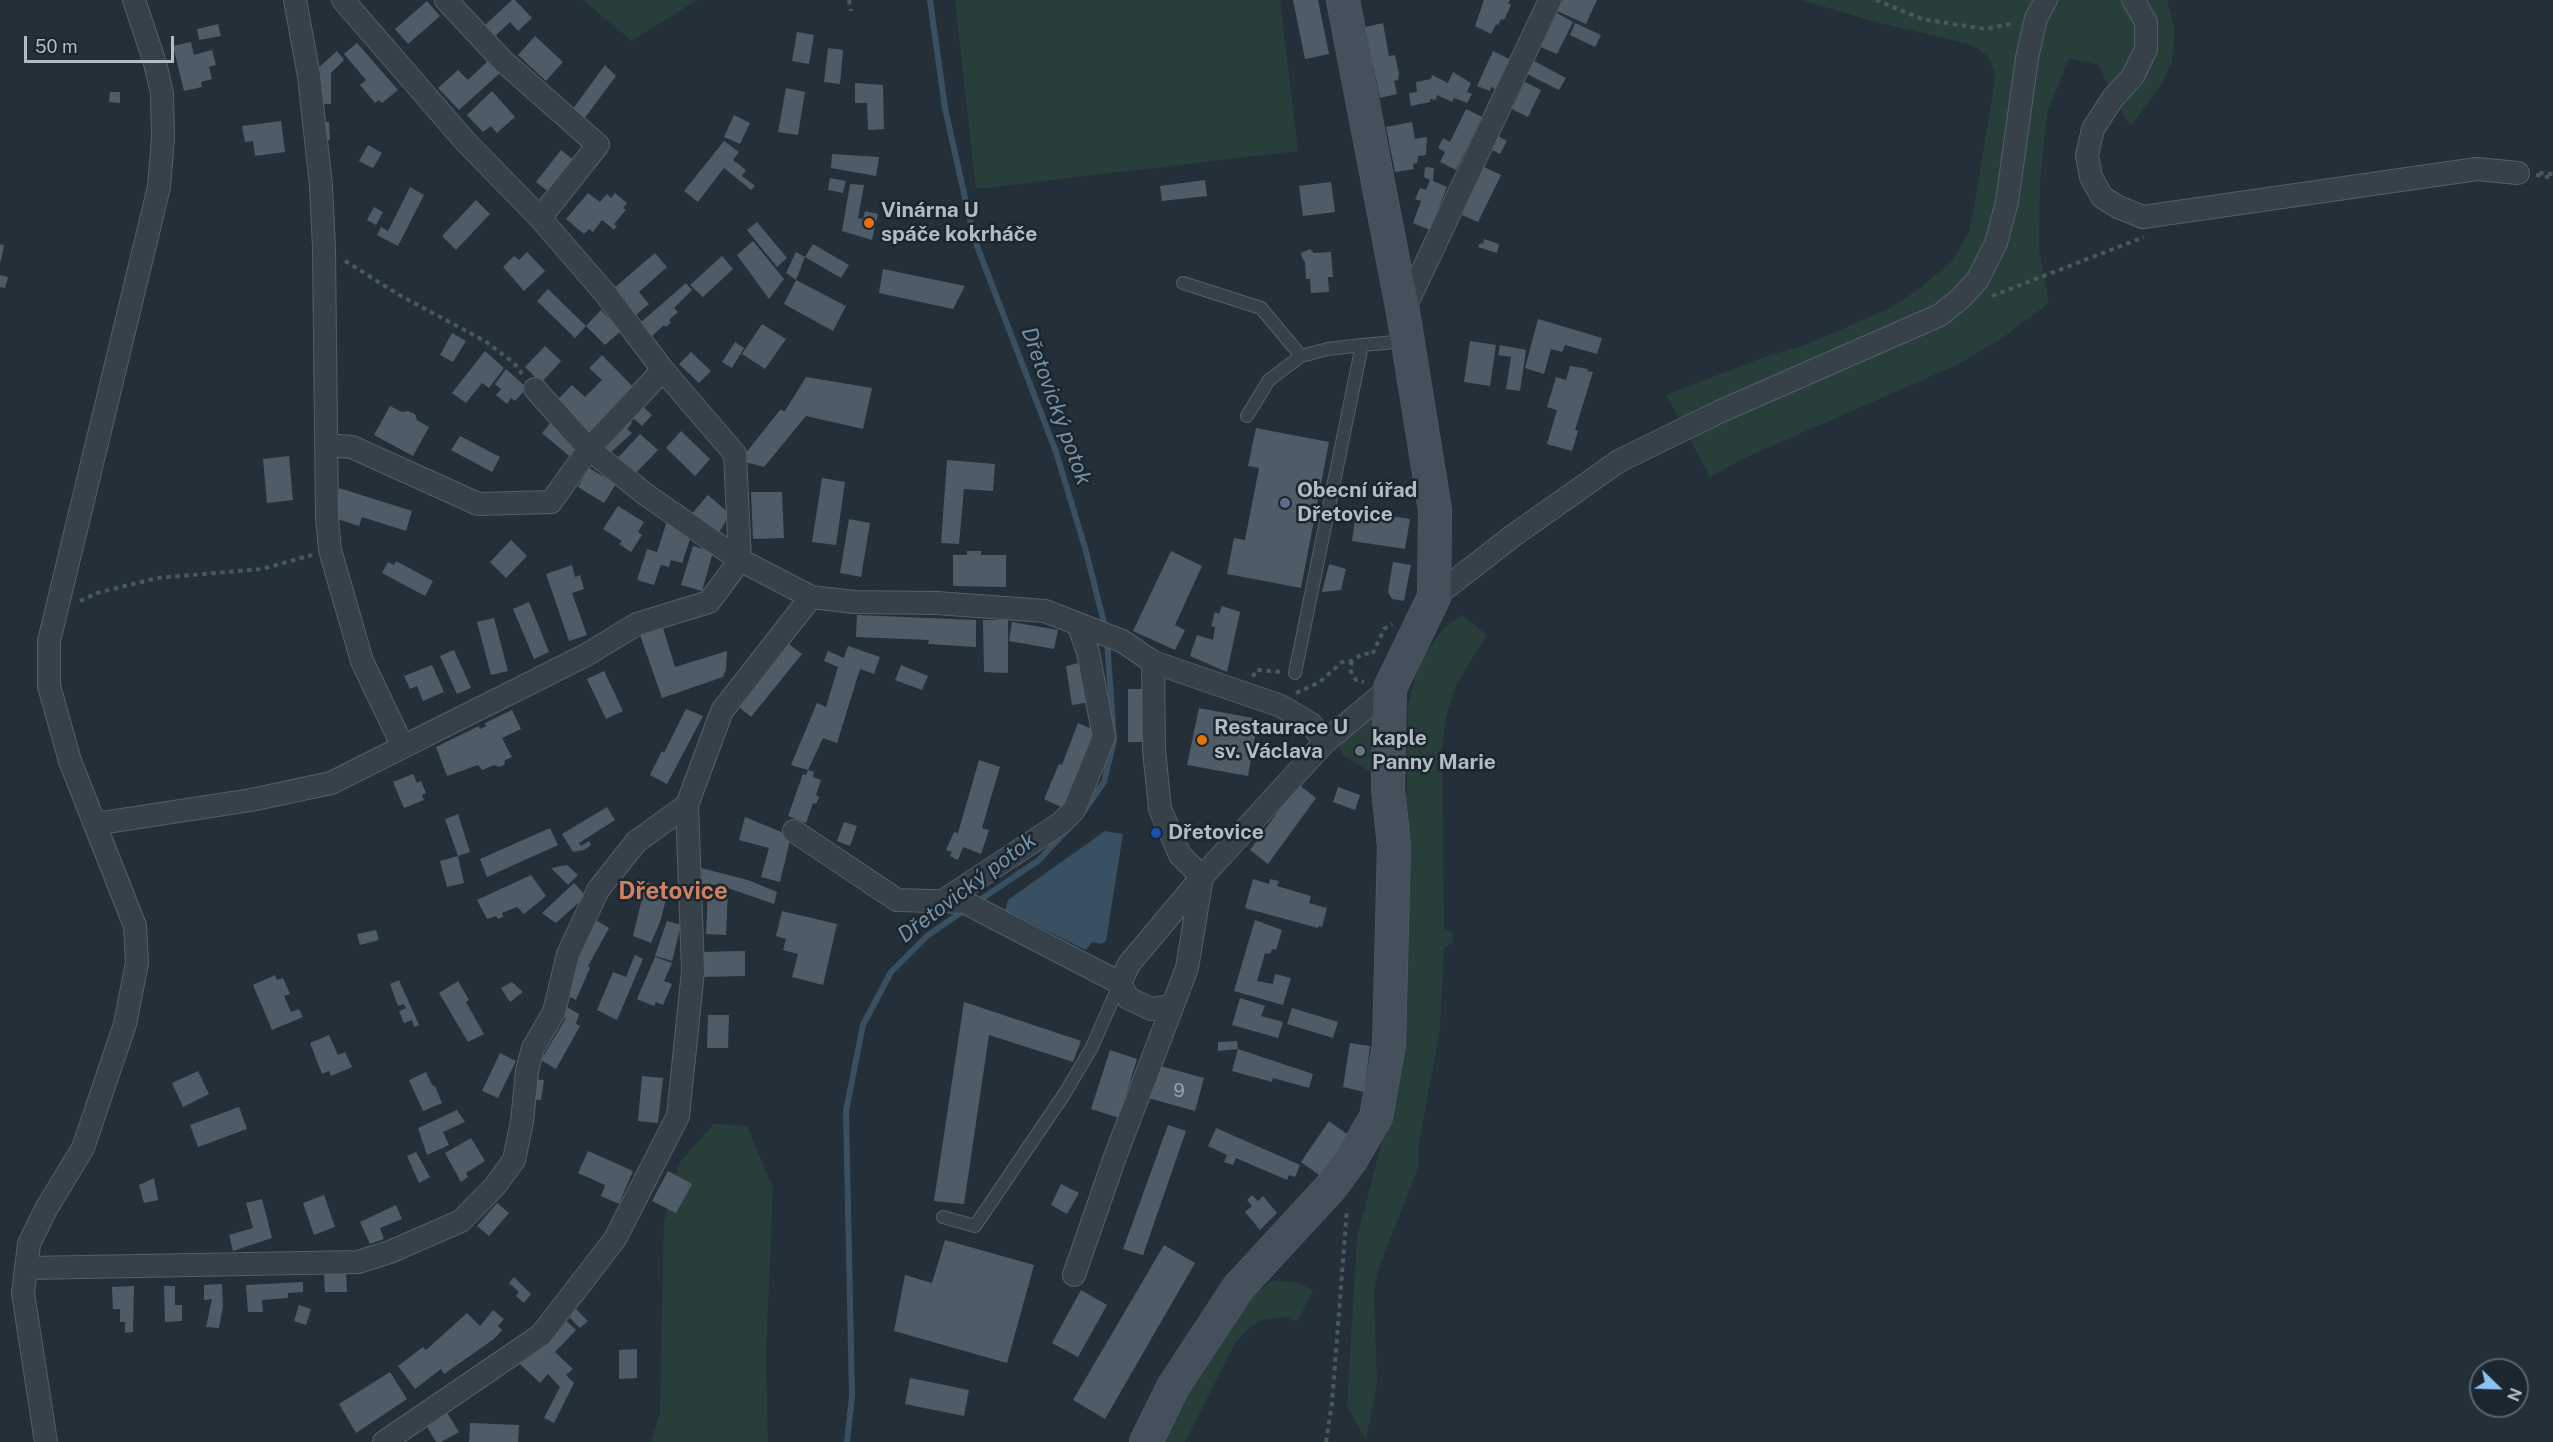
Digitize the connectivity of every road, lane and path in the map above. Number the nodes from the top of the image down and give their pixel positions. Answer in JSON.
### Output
{"nodes":[{"id":1,"x":134,"y":0,"type":"edge"},
{"id":2,"x":294,"y":0,"type":"edge"},
{"id":3,"x":343,"y":0,"type":"edge"},
{"id":4,"x":446,"y":0,"type":"edge"},
{"id":5,"x":849,"y":0,"type":"edge"},
{"id":6,"x":1343,"y":0,"type":"edge"},
{"id":7,"x":1550,"y":0,"type":"edge"},
{"id":8,"x":1876,"y":0,"type":"edge"},
{"id":9,"x":2133,"y":0,"type":"edge"},
{"id":10,"x":2041,"y":9,"type":"edge"},
{"id":11,"x":851,"y":11,"type":"dead end"},
{"id":12,"x":2518,"y":173,"type":"dead end"},
{"id":13,"x":2176,"y":213,"type":"junction"},
{"id":14,"x":540,"y":218,"type":"junction"},
{"id":15,"x":324,"y":248,"type":"junction"},
{"id":16,"x":1183,"y":284,"type":"dead end"},
{"id":17,"x":1983,"y":299,"type":"dead end"},
{"id":18,"x":1406,"y":326,"type":"junction"},
{"id":19,"x":1362,"y":345,"type":"junction"},
{"id":20,"x":1301,"y":356,"type":"junction"},
{"id":21,"x":663,"y":370,"type":"junction"},
{"id":22,"x":536,"y":390,"type":"joint"},
{"id":23,"x":1247,"y":416,"type":"dead end"},
{"id":24,"x":326,"y":445,"type":"junction"},
{"id":25,"x":589,"y":449,"type":"junction"},
{"id":26,"x":330,"y":550,"type":"junction"},
{"id":27,"x":740,"y":560,"type":"junction"},
{"id":28,"x":811,"y":597,"type":"junction"},
{"id":29,"x":1434,"y":597,"type":"junction"},
{"id":30,"x":56,"y":611,"type":"junction"},
{"id":31,"x":1397,"y":621,"type":"dead end"},
{"id":32,"x":1087,"y":627,"type":"junction"},
{"id":33,"x":1153,"y":662,"type":"junction"},
{"id":34,"x":1295,"y":673,"type":"joint"},
{"id":35,"x":1251,"y":683,"type":"dead end"},
{"id":36,"x":1390,"y":688,"type":"junction"},
{"id":37,"x":1281,"y":706,"type":"junction"},
{"id":38,"x":1324,"y":742,"type":"junction"},
{"id":39,"x":403,"y":747,"type":"junction"},
{"id":40,"x":687,"y":805,"type":"junction"},
{"id":41,"x":94,"y":824,"type":"junction"},
{"id":42,"x":794,"y":831,"type":"dead end"},
{"id":43,"x":1202,"y":877,"type":"junction"},
{"id":44,"x":944,"y":901,"type":"junction"},
{"id":45,"x":1120,"y":983,"type":"junction"},
{"id":46,"x":1172,"y":1006,"type":"junction"},
{"id":47,"x":1347,"y":1207,"type":"dead end"},
{"id":48,"x":943,"y":1217,"type":"dead end"},
{"id":49,"x":28,"y":1268,"type":"junction"},
{"id":50,"x":1074,"y":1275,"type":"dead end"},
{"id":51,"x":46,"y":1442,"type":"edge"},
{"id":52,"x":384,"y":1442,"type":"edge"},
{"id":53,"x":1146,"y":1442,"type":"edge"},
{"id":54,"x":1326,"y":1442,"type":"edge"}],
"edges":[{"from":1,"to":30,"type":"street"},
{"from":2,"to":15,"type":"street"},
{"from":3,"to":14,"type":"street"},
{"from":4,"to":14,"type":"street"},
{"from":5,"to":11,"type":"path"},
{"from":6,"to":18,"type":"main road"},
{"from":7,"to":18,"type":"street"},
{"from":8,"to":10,"type":"path"},
{"from":9,"to":13,"type":"street"},
{"from":10,"to":29,"type":"street"},
{"from":12,"to":13,"type":"street"},
{"from":13,"to":17,"type":"path"},
{"from":14,"to":21,"type":"street"},
{"from":15,"to":22,"type":"path"},
{"from":15,"to":24,"type":"street"},
{"from":16,"to":20,"type":"lane"},
{"from":18,"to":19,"type":"lane"},
{"from":18,"to":29,"type":"main road"},
{"from":19,"to":20,"type":"lane"},
{"from":19,"to":34,"type":"lane"},
{"from":20,"to":23,"type":"lane"},
{"from":21,"to":25,"type":"street"},
{"from":21,"to":27,"type":"street"},
{"from":22,"to":25,"type":"street"},
{"from":24,"to":25,"type":"street"},
{"from":24,"to":26,"type":"street"},
{"from":25,"to":27,"type":"street"},
{"from":26,"to":30,"type":"path"},
{"from":26,"to":39,"type":"street"},
{"from":27,"to":28,"type":"street"},
{"from":27,"to":39,"type":"street"},
{"from":28,"to":32,"type":"street"},
{"from":28,"to":40,"type":"street"},
{"from":29,"to":36,"type":"main road"},
{"from":30,"to":41,"type":"street"},
{"from":31,"to":37,"type":"path"},
{"from":32,"to":33,"type":"street"},
{"from":32,"to":44,"type":"street"},
{"from":33,"to":37,"type":"street"},
{"from":33,"to":43,"type":"street"},
{"from":34,"to":35,"type":"path"},
{"from":36,"to":38,"type":"street"},
{"from":36,"to":53,"type":"main road"},
{"from":37,"to":38,"type":"street"},
{"from":38,"to":43,"type":"street"},
{"from":39,"to":41,"type":"street"},
{"from":40,"to":49,"type":"street"},
{"from":40,"to":52,"type":"street"},
{"from":41,"to":49,"type":"street"},
{"from":42,"to":44,"type":"street"},
{"from":43,"to":45,"type":"street"},
{"from":43,"to":46,"type":"street"},
{"from":44,"to":45,"type":"street"},
{"from":45,"to":46,"type":"street"},
{"from":45,"to":48,"type":"lane"},
{"from":46,"to":50,"type":"street"},
{"from":47,"to":54,"type":"path"},
{"from":49,"to":51,"type":"street"}]}
